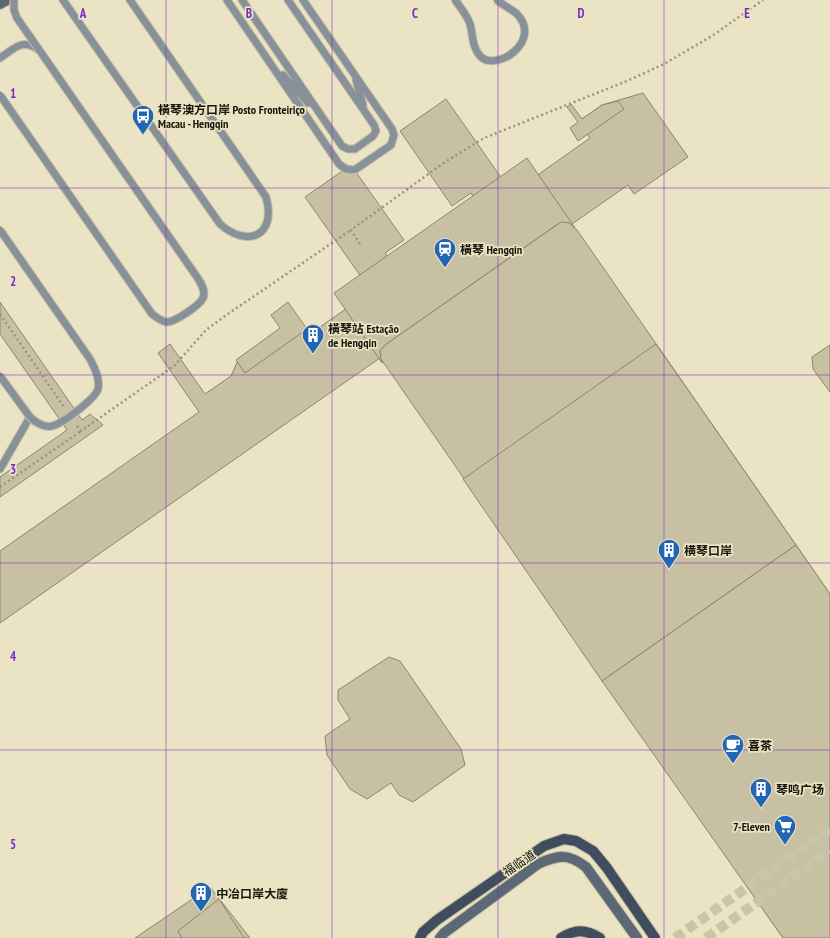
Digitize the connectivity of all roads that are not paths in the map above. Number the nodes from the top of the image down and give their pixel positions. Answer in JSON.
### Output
{"nodes":[{"id":1,"x":7,"y":0,"type":"edge"},
{"id":2,"x":14,"y":0,"type":"edge"},
{"id":3,"x":63,"y":0,"type":"edge"},
{"id":4,"x":130,"y":0,"type":"edge"},
{"id":5,"x":227,"y":0,"type":"edge"},
{"id":6,"x":242,"y":0,"type":"edge"},
{"id":7,"x":288,"y":0,"type":"edge"},
{"id":8,"x":303,"y":0,"type":"edge"},
{"id":9,"x":455,"y":0,"type":"edge"},
{"id":10,"x":497,"y":0,"type":"edge"},
{"id":11,"x":0,"y":4,"type":"edge"},
{"id":12,"x":263,"y":52,"type":"junction"},
{"id":13,"x":42,"y":53,"type":"junction"},
{"id":14,"x":0,"y":58,"type":"edge"},
{"id":15,"x":354,"y":73,"type":"junction"},
{"id":16,"x":0,"y":95,"type":"edge"},
{"id":17,"x":365,"y":111,"type":"junction"},
{"id":18,"x":328,"y":126,"type":"junction"},
{"id":19,"x":0,"y":230,"type":"edge"},
{"id":20,"x":0,"y":376,"type":"edge"},
{"id":21,"x":30,"y":417,"type":"junction"},
{"id":22,"x":0,"y":469,"type":"edge"},
{"id":23,"x":420,"y":938,"type":"edge"},
{"id":24,"x":440,"y":938,"type":"edge"},
{"id":25,"x":561,"y":938,"type":"edge"},
{"id":26,"x":600,"y":938,"type":"edge"},
{"id":27,"x":638,"y":938,"type":"edge"},
{"id":28,"x":656,"y":938,"type":"edge"}],
"edges":[{"from":1,"to":11,"type":"main road"},
{"from":2,"to":13,"type":"lane","bridge":true},
{"from":3,"to":4,"type":"lane"},
{"from":5,"to":12,"type":"lane"},
{"from":6,"to":18,"type":"lane"},
{"from":7,"to":17,"type":"lane"},
{"from":8,"to":15,"type":"lane"},
{"from":9,"to":10,"type":"lane","bridge":true},
{"from":12,"to":15,"type":"lane"},
{"from":12,"to":18,"type":"lane"},
{"from":13,"to":14,"type":"lane","bridge":true},
{"from":13,"to":16,"type":"lane","bridge":true},
{"from":15,"to":17,"type":"lane"},
{"from":17,"to":18,"type":"lane"},
{"from":19,"to":21,"type":"lane","bridge":true},
{"from":20,"to":21,"type":"lane","bridge":true},
{"from":21,"to":22,"type":"lane"},
{"from":23,"to":28,"type":"main road"},
{"from":24,"to":27,"type":"main road","name":"福临道"},
{"from":25,"to":26,"type":"main road"}]}
